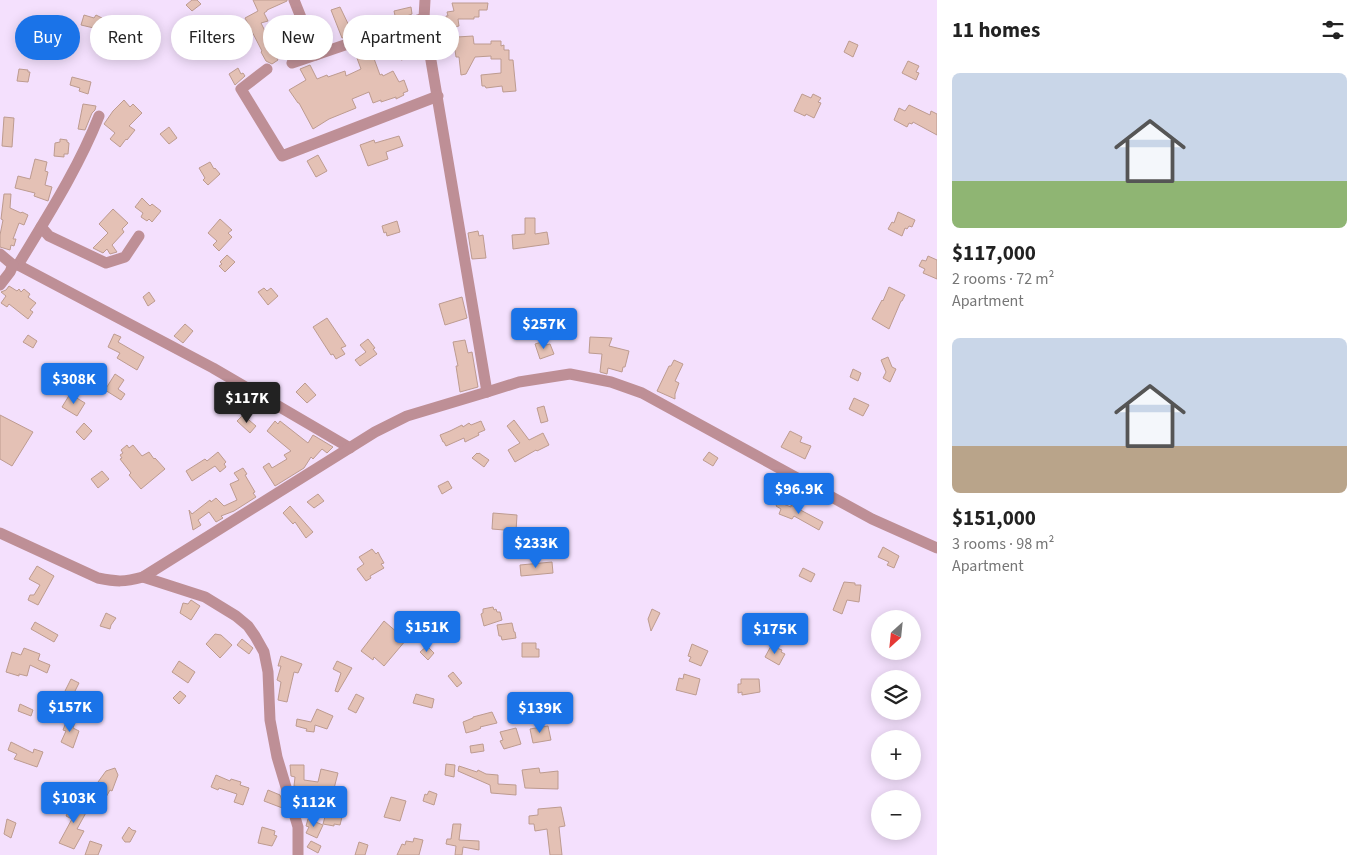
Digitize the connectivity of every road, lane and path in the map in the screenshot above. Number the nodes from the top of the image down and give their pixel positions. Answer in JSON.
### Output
{"nodes":[{"id":1,"x":294,"y":0,"type":"edge"},
{"id":2,"x":425,"y":0,"type":"edge"},
{"id":3,"x":300,"y":15,"type":"edge"},
{"id":4,"x":424,"y":15,"type":"edge"},
{"id":5,"x":301,"y":60,"type":"edge"},
{"id":6,"x":432,"y":60,"type":"edge"},
{"id":7,"x":292,"y":63,"type":"dead end"},
{"id":8,"x":266,"y":69,"type":"dead end"},
{"id":9,"x":438,"y":96,"type":"junction"},
{"id":10,"x":99,"y":116,"type":"dead end"},
{"id":11,"x":41,"y":227,"type":"junction"},
{"id":12,"x":138,"y":236,"type":"dead end"},
{"id":13,"x":0,"y":254,"type":"edge"},
{"id":14,"x":15,"y":265,"type":"junction"},
{"id":15,"x":0,"y":285,"type":"edge"},
{"id":16,"x":487,"y":392,"type":"junction"},
{"id":17,"x":350,"y":448,"type":"junction"},
{"id":18,"x":0,"y":533,"type":"edge"},
{"id":19,"x":937,"y":548,"type":"edge"},
{"id":20,"x":143,"y":577,"type":"junction"},
{"id":21,"x":298,"y":855,"type":"edge"}],
"edges":[{"from":1,"to":3,"type":"street"},
{"from":2,"to":4,"type":"street"},
{"from":5,"to":7,"type":"street"},
{"from":6,"to":9,"type":"street"},
{"from":8,"to":9,"type":"street"},
{"from":9,"to":16,"type":"street"},
{"from":10,"to":11,"type":"street"},
{"from":11,"to":12,"type":"street"},
{"from":11,"to":14,"type":"street"},
{"from":13,"to":14,"type":"street"},
{"from":14,"to":15,"type":"street"},
{"from":14,"to":17,"type":"street"},
{"from":16,"to":17,"type":"street"},
{"from":16,"to":19,"type":"street"},
{"from":17,"to":20,"type":"street"},
{"from":18,"to":20,"type":"street"},
{"from":20,"to":21,"type":"street"}]}
